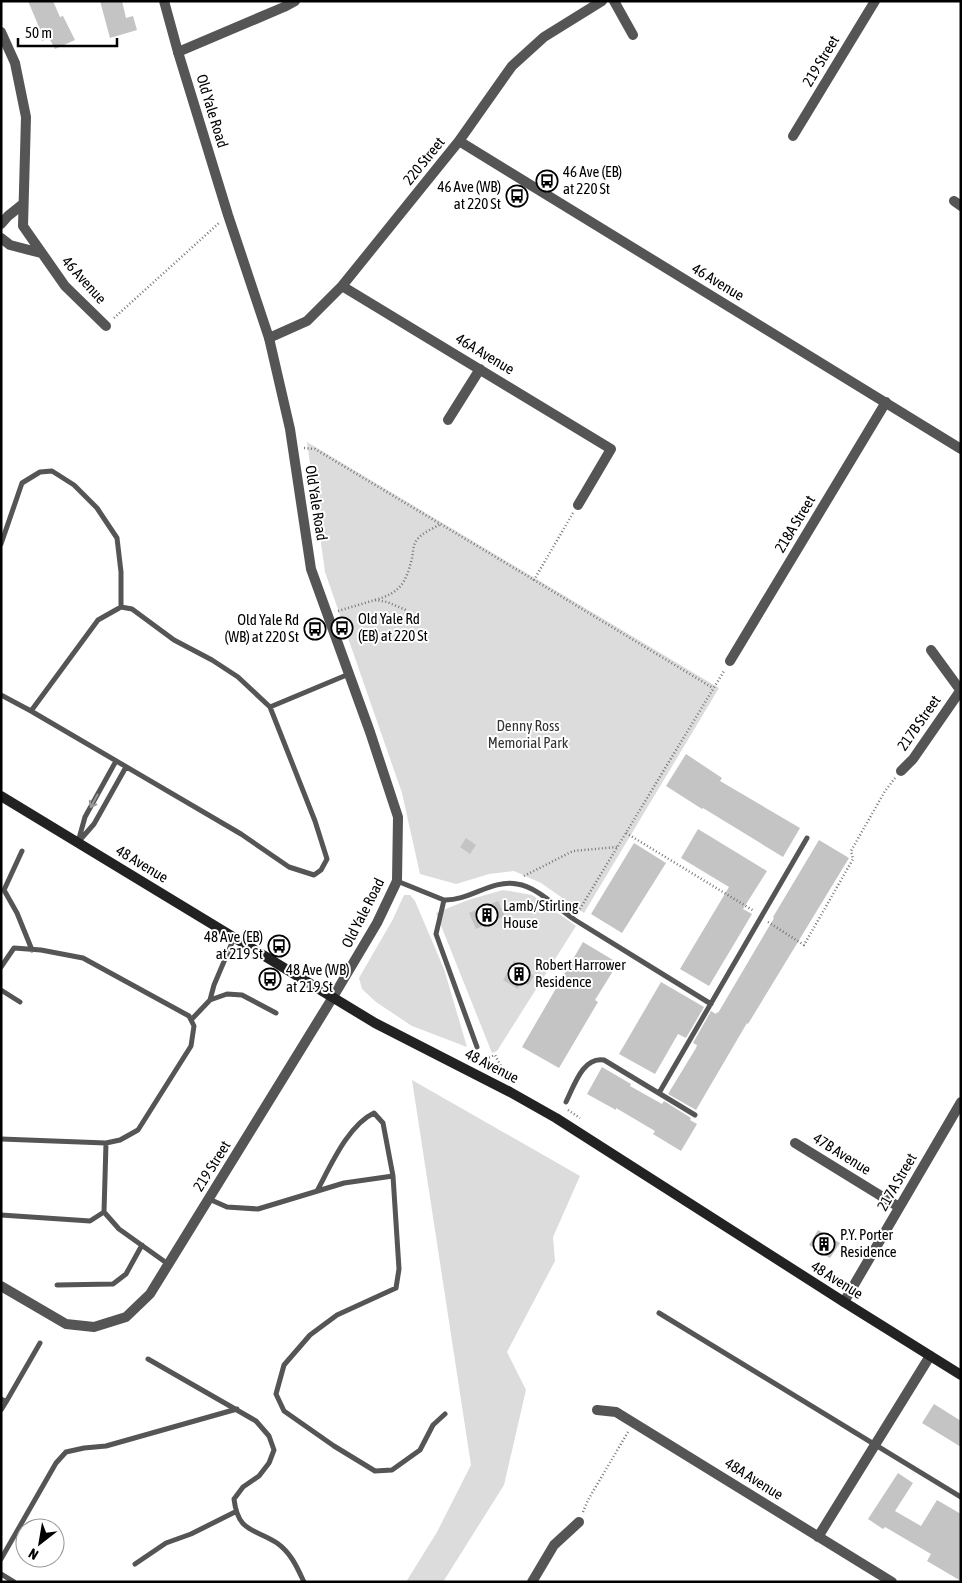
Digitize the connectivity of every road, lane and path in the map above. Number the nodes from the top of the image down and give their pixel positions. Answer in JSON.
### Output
{"nodes":[{"id":1,"x":164,"y":1,"type":"edge"},
{"id":2,"x":295,"y":1,"type":"edge"},
{"id":3,"x":602,"y":1,"type":"edge"},
{"id":4,"x":614,"y":1,"type":"edge"},
{"id":5,"x":875,"y":1,"type":"edge"},
{"id":6,"x":1,"y":32,"type":"edge"},
{"id":7,"x":633,"y":36,"type":"dead end"},
{"id":8,"x":178,"y":52,"type":"junction"},
{"id":9,"x":793,"y":136,"type":"dead end"},
{"id":10,"x":458,"y":141,"type":"junction"},
{"id":11,"x":23,"y":204,"type":"junction"},
{"id":12,"x":228,"y":215,"type":"junction"},
{"id":13,"x":1,"y":224,"type":"edge"},
{"id":14,"x":1,"y":238,"type":"edge"},
{"id":15,"x":41,"y":253,"type":"junction"},
{"id":16,"x":342,"y":286,"type":"junction"},
{"id":17,"x":106,"y":326,"type":"joint"},
{"id":18,"x":269,"y":338,"type":"junction"},
{"id":19,"x":480,"y":369,"type":"junction"},
{"id":20,"x":886,"y":402,"type":"junction"},
{"id":21,"x":448,"y":420,"type":"dead end"},
{"id":22,"x":292,"y":447,"type":"junction"},
{"id":23,"x":961,"y":449,"type":"edge"},
{"id":24,"x":578,"y":505,"type":"joint"},
{"id":25,"x":441,"y":524,"type":"junction"},
{"id":26,"x":1,"y":544,"type":"edge"},
{"id":27,"x":534,"y":580,"type":"junction"},
{"id":28,"x":375,"y":600,"type":"junction"},
{"id":29,"x":121,"y":607,"type":"junction"},
{"id":30,"x":406,"y":610,"type":"dead end"},
{"id":31,"x":328,"y":614,"type":"junction"},
{"id":32,"x":931,"y":650,"type":"dead end"},
{"id":33,"x":730,"y":661,"type":"joint"},
{"id":34,"x":349,"y":674,"type":"junction"},
{"id":35,"x":713,"y":688,"type":"junction"},
{"id":36,"x":960,"y":691,"type":"edge"},
{"id":37,"x":1,"y":695,"type":"edge"},
{"id":38,"x":270,"y":707,"type":"junction"},
{"id":39,"x":31,"y":711,"type":"junction"},
{"id":40,"x":116,"y":761,"type":"junction"},
{"id":41,"x":126,"y":767,"type":"junction"},
{"id":42,"x":901,"y":771,"type":"dead end"},
{"id":43,"x":1,"y":796,"type":"edge"},
{"id":44,"x":807,"y":838,"type":"dead end"},
{"id":45,"x":78,"y":843,"type":"junction"},
{"id":46,"x":617,"y":848,"type":"junction"},
{"id":47,"x":22,"y":851,"type":"dead end"},
{"id":48,"x":397,"y":881,"type":"junction"},
{"id":49,"x":517,"y":884,"type":"junction"},
{"id":50,"x":444,"y":900,"type":"junction"},
{"id":51,"x":574,"y":918,"type":"junction"},
{"id":52,"x":234,"y":937,"type":"junction"},
{"id":53,"x":32,"y":950,"type":"junction"},
{"id":54,"x":1,"y":967,"type":"edge"},
{"id":55,"x":1,"y":990,"type":"edge"},
{"id":56,"x":333,"y":997,"type":"junction"},
{"id":57,"x":210,"y":1000,"type":"junction"},
{"id":58,"x":20,"y":1002,"type":"dead end"},
{"id":59,"x":711,"y":1004,"type":"junction"},
{"id":60,"x":276,"y":1013,"type":"dead end"},
{"id":61,"x":191,"y":1020,"type":"junction"},
{"id":62,"x":477,"y":1047,"type":"dead end"},
{"id":63,"x":476,"y":1063,"type":"dead end"},
{"id":64,"x":506,"y":1078,"type":"dead end"},
{"id":65,"x":659,"y":1093,"type":"junction"},
{"id":66,"x":566,"y":1102,"type":"dead end"},
{"id":67,"x":961,"y":1102,"type":"edge"},
{"id":68,"x":695,"y":1115,"type":"dead end"},
{"id":69,"x":1,"y":1139,"type":"edge"},
{"id":70,"x":106,"y":1143,"type":"junction"},
{"id":71,"x":795,"y":1143,"type":"dead end"},
{"id":72,"x":393,"y":1176,"type":"junction"},
{"id":73,"x":317,"y":1191,"type":"junction"},
{"id":74,"x":209,"y":1199,"type":"junction"},
{"id":75,"x":899,"y":1207,"type":"junction"},
{"id":76,"x":104,"y":1212,"type":"junction"},
{"id":77,"x":1,"y":1215,"type":"edge"},
{"id":78,"x":142,"y":1246,"type":"junction"},
{"id":79,"x":169,"y":1265,"type":"junction"},
{"id":80,"x":57,"y":1285,"type":"dead end"},
{"id":81,"x":1,"y":1286,"type":"edge"},
{"id":82,"x":844,"y":1302,"type":"junction"},
{"id":83,"x":659,"y":1313,"type":"dead end"},
{"id":84,"x":40,"y":1343,"type":"dead end"},
{"id":85,"x":930,"y":1356,"type":"junction"},
{"id":86,"x":148,"y":1359,"type":"dead end"},
{"id":87,"x":961,"y":1375,"type":"edge"},
{"id":88,"x":4,"y":1400,"type":"edge"},
{"id":89,"x":237,"y":1409,"type":"junction"},
{"id":90,"x":1,"y":1410,"type":"edge"},
{"id":91,"x":597,"y":1410,"type":"dead end"},
{"id":92,"x":445,"y":1414,"type":"dead end"},
{"id":93,"x":635,"y":1423,"type":"junction"},
{"id":94,"x":875,"y":1445,"type":"junction"},
{"id":95,"x":961,"y":1497,"type":"edge"},
{"id":96,"x":235,"y":1512,"type":"junction"},
{"id":97,"x":579,"y":1522,"type":"joint"},
{"id":98,"x":818,"y":1537,"type":"junction"},
{"id":99,"x":1,"y":1559,"type":"edge"},
{"id":100,"x":135,"y":1564,"type":"dead end"},
{"id":101,"x":1,"y":1574,"type":"edge"},
{"id":102,"x":14,"y":1582,"type":"edge"},
{"id":103,"x":304,"y":1582,"type":"edge"},
{"id":104,"x":532,"y":1582,"type":"edge"},
{"id":105,"x":892,"y":1582,"type":"edge"}],
"edges":[{"from":1,"to":8,"type":"street","name":"Old Yale Road"},
{"from":2,"to":8,"type":"street"},
{"from":3,"to":10,"type":"street","name":"220 Street"},
{"from":4,"to":7,"type":"street"},
{"from":5,"to":9,"type":"street","name":"219 Street"},
{"from":6,"to":11,"type":"street","name":"46 Avenue"},
{"from":8,"to":12,"type":"street","name":"Old Yale Road"},
{"from":10,"to":16,"type":"street","name":"220 Street"},
{"from":10,"to":20,"type":"street","name":"46 Avenue"},
{"from":11,"to":13,"type":"street"},
{"from":11,"to":15,"type":"street","name":"46 Avenue"},
{"from":12,"to":17,"type":"path"},
{"from":12,"to":18,"type":"street","name":"Old Yale Road"},
{"from":14,"to":15,"type":"street","name":"46 Avenue"},
{"from":15,"to":17,"type":"street","name":"46 Avenue"},
{"from":16,"to":18,"type":"street","name":"220 Street"},
{"from":16,"to":19,"type":"street","name":"46A Avenue"},
{"from":18,"to":22,"type":"street","name":"Old Yale Road"},
{"from":19,"to":21,"type":"street"},
{"from":19,"to":24,"type":"street","name":"46A Avenue"},
{"from":20,"to":23,"type":"street","name":"46 Avenue"},
{"from":20,"to":33,"type":"street","name":"218A Street"},
{"from":22,"to":25,"type":"path"},
{"from":22,"to":31,"type":"street","name":"Old Yale Road"},
{"from":24,"to":27,"type":"path"},
{"from":25,"to":27,"type":"path"},
{"from":25,"to":28,"type":"path"},
{"from":26,"to":29,"type":"lane"},
{"from":27,"to":35,"type":"path"},
{"from":28,"to":30,"type":"path"},
{"from":28,"to":31,"type":"path"},
{"from":29,"to":38,"type":"lane"},
{"from":29,"to":39,"type":"lane"},
{"from":31,"to":34,"type":"street","name":"Old Yale Road"},
{"from":32,"to":36,"type":"street"},
{"from":33,"to":35,"type":"path"},
{"from":34,"to":38,"type":"lane"},
{"from":34,"to":48,"type":"street","name":"Old Yale Road"},
{"from":35,"to":46,"type":"path"},
{"from":36,"to":42,"type":"street","name":"217B Street"},
{"from":37,"to":39,"type":"lane"},
{"from":38,"to":41,"type":"lane"},
{"from":39,"to":40,"type":"lane"},
{"from":40,"to":41,"type":"lane"},
{"from":40,"to":45,"type":"lane","one_way":true},
{"from":41,"to":45,"type":"lane"},
{"from":43,"to":45,"type":"main road","name":"48 Avenue"},
{"from":44,"to":59,"type":"lane"},
{"from":45,"to":52,"type":"main road","name":"48 Avenue"},
{"from":46,"to":49,"type":"path"},
{"from":46,"to":51,"type":"path"},
{"from":47,"to":53,"type":"lane"},
{"from":48,"to":50,"type":"lane"},
{"from":48,"to":56,"type":"street","name":"Old Yale Road"},
{"from":49,"to":50,"type":"lane"},
{"from":49,"to":51,"type":"lane"},
{"from":50,"to":62,"type":"lane"},
{"from":51,"to":59,"type":"lane"},
{"from":52,"to":56,"type":"main road","name":"48 Avenue"},
{"from":52,"to":57,"type":"lane"},
{"from":53,"to":54,"type":"lane"},
{"from":53,"to":61,"type":"lane"},
{"from":55,"to":58,"type":"lane"},
{"from":56,"to":74,"type":"street","name":"219 Street"},
{"from":56,"to":82,"type":"main road","name":"48 Avenue"},
{"from":57,"to":60,"type":"lane"},
{"from":57,"to":61,"type":"lane"},
{"from":59,"to":65,"type":"lane"},
{"from":61,"to":70,"type":"lane"},
{"from":63,"to":64,"type":"path"},
{"from":65,"to":66,"type":"lane"},
{"from":65,"to":68,"type":"lane"},
{"from":67,"to":75,"type":"street","name":"217A Street"},
{"from":69,"to":70,"type":"lane"},
{"from":70,"to":76,"type":"lane"},
{"from":71,"to":75,"type":"street","name":"47B Avenue"},
{"from":72,"to":73,"type":"lane"},
{"from":72,"to":73,"type":"lane"},
{"from":72,"to":92,"type":"lane"},
{"from":73,"to":74,"type":"lane"},
{"from":74,"to":79,"type":"street","name":"219 Street"},
{"from":75,"to":82,"type":"street","name":"217A Street"},
{"from":76,"to":77,"type":"lane"},
{"from":76,"to":78,"type":"lane"},
{"from":78,"to":79,"type":"lane"},
{"from":78,"to":80,"type":"lane"},
{"from":79,"to":81,"type":"street","name":"219 Street"},
{"from":82,"to":85,"type":"main road","name":"48 Avenue"},
{"from":83,"to":94,"type":"lane"},
{"from":84,"to":88,"type":"lane"},
{"from":85,"to":87,"type":"main road","name":"48 Avenue"},
{"from":85,"to":94,"type":"street"},
{"from":86,"to":89,"type":"lane"},
{"from":88,"to":90,"type":"lane"},
{"from":89,"to":96,"type":"lane"},
{"from":89,"to":99,"type":"lane"},
{"from":91,"to":93,"type":"street","name":"48A Avenue"},
{"from":93,"to":97,"type":"path"},
{"from":93,"to":98,"type":"street","name":"48A Avenue"},
{"from":94,"to":95,"type":"lane"},
{"from":94,"to":98,"type":"street"},
{"from":96,"to":100,"type":"lane"},
{"from":96,"to":103,"type":"lane"},
{"from":97,"to":104,"type":"street"},
{"from":98,"to":105,"type":"street","name":"48A Avenue"},
{"from":101,"to":102,"type":"lane"}]}
